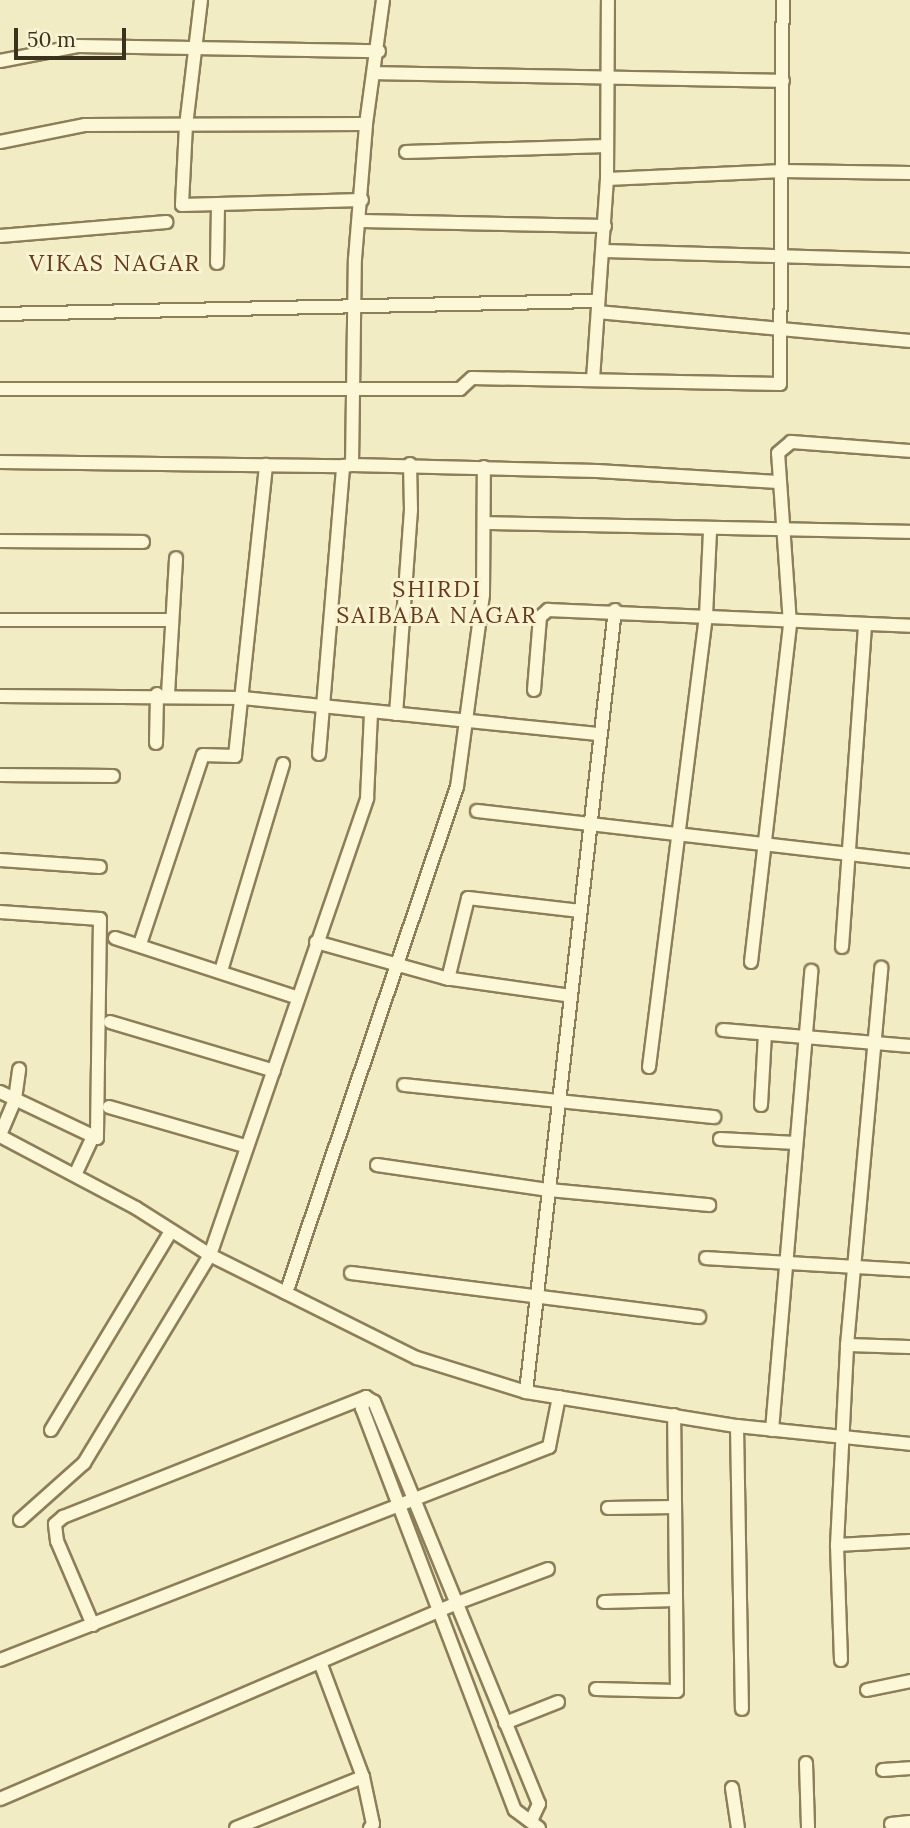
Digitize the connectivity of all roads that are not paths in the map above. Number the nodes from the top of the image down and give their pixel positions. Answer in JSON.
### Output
{"nodes":[{"id":1,"x":201,"y":0,"type":"edge"},
{"id":2,"x":383,"y":0,"type":"edge"},
{"id":3,"x":608,"y":0,"type":"edge"},
{"id":4,"x":783,"y":0,"type":"edge"},
{"id":5,"x":197,"y":46,"type":"junction"},
{"id":6,"x":379,"y":51,"type":"junction"},
{"id":7,"x":0,"y":61,"type":"edge"},
{"id":8,"x":375,"y":73,"type":"junction"},
{"id":9,"x":606,"y":77,"type":"junction"},
{"id":10,"x":783,"y":81,"type":"junction"},
{"id":11,"x":366,"y":124,"type":"junction"},
{"id":12,"x":186,"y":125,"type":"junction"},
{"id":13,"x":0,"y":142,"type":"edge"},
{"id":14,"x":607,"y":146,"type":"junction"},
{"id":15,"x":406,"y":152,"type":"dead end"},
{"id":16,"x":783,"y":171,"type":"junction"},
{"id":17,"x":910,"y":173,"type":"edge"},
{"id":18,"x":607,"y":178,"type":"junction"},
{"id":19,"x":362,"y":200,"type":"junction"},
{"id":20,"x":218,"y":207,"type":"junction"},
{"id":21,"x":362,"y":221,"type":"junction"},
{"id":22,"x":166,"y":222,"type":"dead end"},
{"id":23,"x":605,"y":226,"type":"junction"},
{"id":24,"x":0,"y":236,"type":"edge"},
{"id":25,"x":603,"y":251,"type":"junction"},
{"id":26,"x":783,"y":254,"type":"junction"},
{"id":27,"x":910,"y":260,"type":"edge"},
{"id":28,"x":217,"y":263,"type":"dead end"},
{"id":29,"x":356,"y":304,"type":"junction"},
{"id":30,"x":598,"y":306,"type":"junction"},
{"id":31,"x":0,"y":314,"type":"edge"},
{"id":32,"x":781,"y":328,"type":"junction"},
{"id":33,"x":910,"y":341,"type":"edge"},
{"id":34,"x":593,"y":379,"type":"junction"},
{"id":35,"x":352,"y":388,"type":"junction"},
{"id":36,"x":0,"y":389,"type":"edge"},
{"id":37,"x":910,"y":452,"type":"edge"},
{"id":38,"x":0,"y":462,"type":"edge"},
{"id":39,"x":410,"y":464,"type":"junction"},
{"id":40,"x":266,"y":465,"type":"junction"},
{"id":41,"x":348,"y":465,"type":"junction"},
{"id":42,"x":484,"y":467,"type":"junction"},
{"id":43,"x":778,"y":482,"type":"junction"},
{"id":44,"x":485,"y":523,"type":"junction"},
{"id":45,"x":710,"y":530,"type":"junction"},
{"id":46,"x":781,"y":530,"type":"junction"},
{"id":47,"x":910,"y":532,"type":"edge"},
{"id":48,"x":0,"y":541,"type":"edge"},
{"id":49,"x":144,"y":542,"type":"dead end"},
{"id":50,"x":176,"y":558,"type":"dead end"},
{"id":51,"x":615,"y":610,"type":"junction"},
{"id":52,"x":706,"y":616,"type":"junction"},
{"id":53,"x":0,"y":620,"type":"edge"},
{"id":54,"x":171,"y":620,"type":"junction"},
{"id":55,"x":790,"y":624,"type":"junction"},
{"id":56,"x":865,"y":626,"type":"junction"},
{"id":57,"x":910,"y":626,"type":"edge"},
{"id":58,"x":534,"y":690,"type":"dead end"},
{"id":59,"x":162,"y":694,"type":"junction"},
{"id":60,"x":0,"y":696,"type":"edge"},
{"id":61,"x":243,"y":698,"type":"junction"},
{"id":62,"x":320,"y":705,"type":"junction"},
{"id":63,"x":371,"y":713,"type":"junction"},
{"id":64,"x":397,"y":714,"type":"junction"},
{"id":65,"x":468,"y":721,"type":"junction"},
{"id":66,"x":600,"y":734,"type":"junction"},
{"id":67,"x":156,"y":743,"type":"dead end"},
{"id":68,"x":319,"y":754,"type":"dead end"},
{"id":69,"x":283,"y":764,"type":"dead end"},
{"id":70,"x":0,"y":775,"type":"edge"},
{"id":71,"x":113,"y":776,"type":"dead end"},
{"id":72,"x":477,"y":811,"type":"dead end"},
{"id":73,"x":591,"y":822,"type":"junction"},
{"id":74,"x":678,"y":833,"type":"junction"},
{"id":75,"x":767,"y":844,"type":"junction"},
{"id":76,"x":849,"y":854,"type":"junction"},
{"id":77,"x":0,"y":860,"type":"edge"},
{"id":78,"x":910,"y":861,"type":"edge"},
{"id":79,"x":100,"y":867,"type":"dead end"},
{"id":80,"x":580,"y":911,"type":"junction"},
{"id":81,"x":0,"y":912,"type":"edge"},
{"id":82,"x":115,"y":938,"type":"dead end"},
{"id":83,"x":316,"y":942,"type":"junction"},
{"id":84,"x":140,"y":944,"type":"junction"},
{"id":85,"x":842,"y":947,"type":"dead end"},
{"id":86,"x":751,"y":962,"type":"dead end"},
{"id":87,"x":399,"y":966,"type":"junction"},
{"id":88,"x":881,"y":968,"type":"dead end"},
{"id":89,"x":221,"y":971,"type":"junction"},
{"id":90,"x":811,"y":971,"type":"dead end"},
{"id":91,"x":449,"y":979,"type":"junction"},
{"id":92,"x":571,"y":996,"type":"junction"},
{"id":93,"x":296,"y":997,"type":"junction"},
{"id":94,"x":110,"y":1022,"type":"dead end"},
{"id":95,"x":723,"y":1030,"type":"dead end"},
{"id":96,"x":765,"y":1034,"type":"junction"},
{"id":97,"x":806,"y":1037,"type":"junction"},
{"id":98,"x":876,"y":1042,"type":"junction"},
{"id":99,"x":910,"y":1046,"type":"edge"},
{"id":100,"x":649,"y":1067,"type":"dead end"},
{"id":101,"x":19,"y":1069,"type":"dead end"},
{"id":102,"x":274,"y":1071,"type":"junction"},
{"id":103,"x":404,"y":1085,"type":"dead end"},
{"id":104,"x":0,"y":1092,"type":"edge"},
{"id":105,"x":15,"y":1099,"type":"junction"},
{"id":106,"x":559,"y":1101,"type":"junction"},
{"id":107,"x":761,"y":1105,"type":"dead end"},
{"id":108,"x":109,"y":1107,"type":"dead end"},
{"id":109,"x":714,"y":1117,"type":"dead end"},
{"id":110,"x":0,"y":1136,"type":"edge"},
{"id":111,"x":92,"y":1139,"type":"junction"},
{"id":112,"x":720,"y":1139,"type":"dead end"},
{"id":113,"x":796,"y":1143,"type":"junction"},
{"id":114,"x":246,"y":1146,"type":"junction"},
{"id":115,"x":377,"y":1165,"type":"dead end"},
{"id":116,"x":75,"y":1175,"type":"junction"},
{"id":117,"x":549,"y":1190,"type":"junction"},
{"id":118,"x":709,"y":1205,"type":"dead end"},
{"id":119,"x":171,"y":1231,"type":"junction"},
{"id":120,"x":210,"y":1255,"type":"junction"},
{"id":121,"x":706,"y":1258,"type":"dead end"},
{"id":122,"x":786,"y":1263,"type":"junction"},
{"id":123,"x":853,"y":1267,"type":"junction"},
{"id":124,"x":910,"y":1270,"type":"edge"},
{"id":125,"x":351,"y":1273,"type":"dead end"},
{"id":126,"x":286,"y":1293,"type":"junction"},
{"id":127,"x":536,"y":1297,"type":"junction"},
{"id":128,"x":699,"y":1317,"type":"dead end"},
{"id":129,"x":847,"y":1345,"type":"junction"},
{"id":130,"x":910,"y":1347,"type":"edge"},
{"id":131,"x":526,"y":1392,"type":"junction"},
{"id":132,"x":366,"y":1397,"type":"junction"},
{"id":133,"x":559,"y":1397,"type":"junction"},
{"id":134,"x":674,"y":1415,"type":"junction"},
{"id":135,"x":737,"y":1426,"type":"junction"},
{"id":136,"x":51,"y":1430,"type":"dead end"},
{"id":137,"x":772,"y":1430,"type":"junction"},
{"id":138,"x":840,"y":1438,"type":"junction"},
{"id":139,"x":910,"y":1444,"type":"edge"},
{"id":140,"x":413,"y":1497,"type":"junction"},
{"id":141,"x":398,"y":1504,"type":"junction"},
{"id":142,"x":674,"y":1507,"type":"junction"},
{"id":143,"x":608,"y":1508,"type":"dead end"},
{"id":144,"x":20,"y":1520,"type":"dead end"},
{"id":145,"x":910,"y":1541,"type":"edge"},
{"id":146,"x":838,"y":1545,"type":"junction"},
{"id":147,"x":548,"y":1569,"type":"dead end"},
{"id":148,"x":676,"y":1600,"type":"junction"},
{"id":149,"x":604,"y":1602,"type":"dead end"},
{"id":150,"x":457,"y":1603,"type":"junction"},
{"id":151,"x":439,"y":1611,"type":"junction"},
{"id":152,"x":93,"y":1625,"type":"junction"},
{"id":153,"x":0,"y":1660,"type":"edge"},
{"id":154,"x":841,"y":1660,"type":"dead end"},
{"id":155,"x":320,"y":1662,"type":"junction"},
{"id":156,"x":910,"y":1681,"type":"edge"},
{"id":157,"x":596,"y":1689,"type":"dead end"},
{"id":158,"x":867,"y":1690,"type":"dead end"},
{"id":159,"x":558,"y":1702,"type":"dead end"},
{"id":160,"x":742,"y":1709,"type":"dead end"},
{"id":161,"x":505,"y":1723,"type":"junction"},
{"id":162,"x":806,"y":1763,"type":"dead end"},
{"id":163,"x":910,"y":1768,"type":"edge"},
{"id":164,"x":883,"y":1770,"type":"dead end"},
{"id":165,"x":363,"y":1777,"type":"junction"},
{"id":166,"x":732,"y":1788,"type":"dead end"},
{"id":167,"x":0,"y":1799,"type":"edge"},
{"id":168,"x":910,"y":1822,"type":"edge"},
{"id":169,"x":891,"y":1824,"type":"dead end"},
{"id":170,"x":535,"y":1825,"type":"edge"},
{"id":171,"x":236,"y":1828,"type":"edge"},
{"id":172,"x":370,"y":1828,"type":"edge"},
{"id":173,"x":738,"y":1828,"type":"edge"},
{"id":174,"x":808,"y":1828,"type":"edge"}],
"edges":[{"from":1,"to":5,"type":"street"},
{"from":2,"to":6,"type":"street"},
{"from":3,"to":9,"type":"street"},
{"from":4,"to":10,"type":"street"},
{"from":5,"to":6,"type":"street"},
{"from":5,"to":7,"type":"street"},
{"from":5,"to":12,"type":"street"},
{"from":6,"to":8,"type":"street"},
{"from":8,"to":9,"type":"street"},
{"from":8,"to":11,"type":"street"},
{"from":9,"to":10,"type":"street"},
{"from":9,"to":14,"type":"street"},
{"from":10,"to":16,"type":"street"},
{"from":11,"to":12,"type":"street"},
{"from":11,"to":19,"type":"street"},
{"from":12,"to":13,"type":"street"},
{"from":12,"to":20,"type":"street"},
{"from":14,"to":15,"type":"street"},
{"from":14,"to":18,"type":"street"},
{"from":16,"to":17,"type":"street"},
{"from":16,"to":18,"type":"street"},
{"from":16,"to":26,"type":"street"},
{"from":18,"to":23,"type":"street"},
{"from":19,"to":20,"type":"street"},
{"from":19,"to":21,"type":"street"},
{"from":20,"to":28,"type":"street"},
{"from":21,"to":23,"type":"street"},
{"from":21,"to":29,"type":"street"},
{"from":22,"to":24,"type":"street"},
{"from":23,"to":25,"type":"street"},
{"from":25,"to":26,"type":"street"},
{"from":25,"to":30,"type":"street"},
{"from":26,"to":27,"type":"street"},
{"from":26,"to":32,"type":"street"},
{"from":29,"to":30,"type":"street"},
{"from":29,"to":31,"type":"street"},
{"from":29,"to":35,"type":"street"},
{"from":30,"to":32,"type":"street"},
{"from":30,"to":34,"type":"street"},
{"from":32,"to":33,"type":"street"},
{"from":32,"to":34,"type":"street"},
{"from":34,"to":35,"type":"street"},
{"from":35,"to":36,"type":"street"},
{"from":35,"to":41,"type":"street"},
{"from":37,"to":43,"type":"street"},
{"from":38,"to":40,"type":"street"},
{"from":39,"to":41,"type":"street"},
{"from":39,"to":42,"type":"street"},
{"from":39,"to":64,"type":"street"},
{"from":40,"to":41,"type":"street"},
{"from":40,"to":61,"type":"street"},
{"from":41,"to":62,"type":"street"},
{"from":42,"to":43,"type":"street"},
{"from":42,"to":44,"type":"street"},
{"from":43,"to":46,"type":"street"},
{"from":44,"to":45,"type":"street"},
{"from":44,"to":65,"type":"street"},
{"from":45,"to":46,"type":"street"},
{"from":45,"to":52,"type":"street"},
{"from":46,"to":47,"type":"street"},
{"from":46,"to":55,"type":"street"},
{"from":48,"to":49,"type":"street"},
{"from":50,"to":54,"type":"street"},
{"from":51,"to":52,"type":"street"},
{"from":51,"to":58,"type":"street"},
{"from":51,"to":66,"type":"street"},
{"from":52,"to":55,"type":"street"},
{"from":52,"to":74,"type":"street"},
{"from":53,"to":54,"type":"street"},
{"from":54,"to":59,"type":"street"},
{"from":55,"to":56,"type":"street"},
{"from":55,"to":75,"type":"street"},
{"from":56,"to":57,"type":"street"},
{"from":56,"to":76,"type":"street"},
{"from":59,"to":60,"type":"street"},
{"from":59,"to":61,"type":"street"},
{"from":59,"to":67,"type":"street"},
{"from":61,"to":62,"type":"street"},
{"from":61,"to":84,"type":"street"},
{"from":62,"to":63,"type":"street"},
{"from":62,"to":68,"type":"street"},
{"from":63,"to":64,"type":"street"},
{"from":63,"to":83,"type":"street"},
{"from":64,"to":65,"type":"street"},
{"from":65,"to":66,"type":"street"},
{"from":65,"to":87,"type":"street"},
{"from":66,"to":73,"type":"street"},
{"from":69,"to":89,"type":"street"},
{"from":70,"to":71,"type":"street"},
{"from":72,"to":73,"type":"street"},
{"from":73,"to":74,"type":"street"},
{"from":73,"to":80,"type":"street"},
{"from":74,"to":75,"type":"street"},
{"from":74,"to":100,"type":"street"},
{"from":75,"to":76,"type":"street"},
{"from":75,"to":86,"type":"street"},
{"from":76,"to":78,"type":"street"},
{"from":76,"to":85,"type":"street"},
{"from":77,"to":79,"type":"street"},
{"from":80,"to":91,"type":"street"},
{"from":80,"to":92,"type":"street"},
{"from":81,"to":111,"type":"street"},
{"from":82,"to":84,"type":"street"},
{"from":83,"to":87,"type":"street"},
{"from":83,"to":93,"type":"street"},
{"from":84,"to":89,"type":"street"},
{"from":87,"to":91,"type":"street"},
{"from":87,"to":126,"type":"street"},
{"from":88,"to":98,"type":"street"},
{"from":89,"to":93,"type":"street"},
{"from":90,"to":97,"type":"street"},
{"from":91,"to":92,"type":"street"},
{"from":92,"to":106,"type":"street"},
{"from":93,"to":102,"type":"street"},
{"from":94,"to":102,"type":"street"},
{"from":95,"to":96,"type":"street"},
{"from":96,"to":97,"type":"street"},
{"from":96,"to":107,"type":"street"},
{"from":97,"to":98,"type":"street"},
{"from":97,"to":113,"type":"street"},
{"from":98,"to":99,"type":"street"},
{"from":98,"to":123,"type":"street"},
{"from":101,"to":105,"type":"street"},
{"from":102,"to":114,"type":"street"},
{"from":103,"to":106,"type":"street"},
{"from":104,"to":105,"type":"street"},
{"from":105,"to":110,"type":"street"},
{"from":105,"to":111,"type":"street"},
{"from":106,"to":109,"type":"street"},
{"from":106,"to":117,"type":"street"},
{"from":108,"to":114,"type":"street"},
{"from":110,"to":116,"type":"street"},
{"from":111,"to":116,"type":"street"},
{"from":112,"to":113,"type":"street"},
{"from":113,"to":122,"type":"street"},
{"from":114,"to":120,"type":"street"},
{"from":115,"to":117,"type":"street"},
{"from":116,"to":119,"type":"street"},
{"from":117,"to":118,"type":"street"},
{"from":117,"to":127,"type":"street"},
{"from":119,"to":120,"type":"street"},
{"from":119,"to":136,"type":"street"},
{"from":120,"to":126,"type":"street"},
{"from":120,"to":144,"type":"street"},
{"from":121,"to":122,"type":"street"},
{"from":122,"to":123,"type":"street"},
{"from":122,"to":137,"type":"street"},
{"from":123,"to":124,"type":"street"},
{"from":123,"to":129,"type":"street"},
{"from":125,"to":127,"type":"street"},
{"from":126,"to":131,"type":"street"},
{"from":127,"to":128,"type":"street"},
{"from":127,"to":131,"type":"street"},
{"from":129,"to":130,"type":"street"},
{"from":129,"to":138,"type":"street"},
{"from":131,"to":133,"type":"street"},
{"from":132,"to":140,"type":"street"},
{"from":132,"to":141,"type":"street"},
{"from":132,"to":152,"type":"street"},
{"from":133,"to":134,"type":"street"},
{"from":133,"to":140,"type":"street"},
{"from":134,"to":135,"type":"street"},
{"from":134,"to":142,"type":"street"},
{"from":135,"to":137,"type":"street"},
{"from":135,"to":160,"type":"street"},
{"from":137,"to":138,"type":"street"},
{"from":138,"to":139,"type":"street"},
{"from":138,"to":146,"type":"street"},
{"from":140,"to":141,"type":"street"},
{"from":140,"to":150,"type":"street"},
{"from":141,"to":151,"type":"street"},
{"from":141,"to":152,"type":"street"},
{"from":142,"to":143,"type":"street"},
{"from":142,"to":148,"type":"street"},
{"from":145,"to":146,"type":"street"},
{"from":146,"to":154,"type":"street"},
{"from":147,"to":150,"type":"street"},
{"from":148,"to":149,"type":"street"},
{"from":148,"to":157,"type":"street"},
{"from":150,"to":151,"type":"street"},
{"from":150,"to":161,"type":"street"},
{"from":151,"to":155,"type":"street"},
{"from":151,"to":170,"type":"street"},
{"from":152,"to":153,"type":"street"},
{"from":155,"to":165,"type":"street"},
{"from":155,"to":167,"type":"street"},
{"from":156,"to":158,"type":"street"},
{"from":159,"to":161,"type":"street"},
{"from":161,"to":170,"type":"street"},
{"from":162,"to":174,"type":"street"},
{"from":163,"to":164,"type":"street"},
{"from":165,"to":171,"type":"street"},
{"from":165,"to":172,"type":"street"},
{"from":166,"to":173,"type":"street"},
{"from":168,"to":169,"type":"street"}]}
